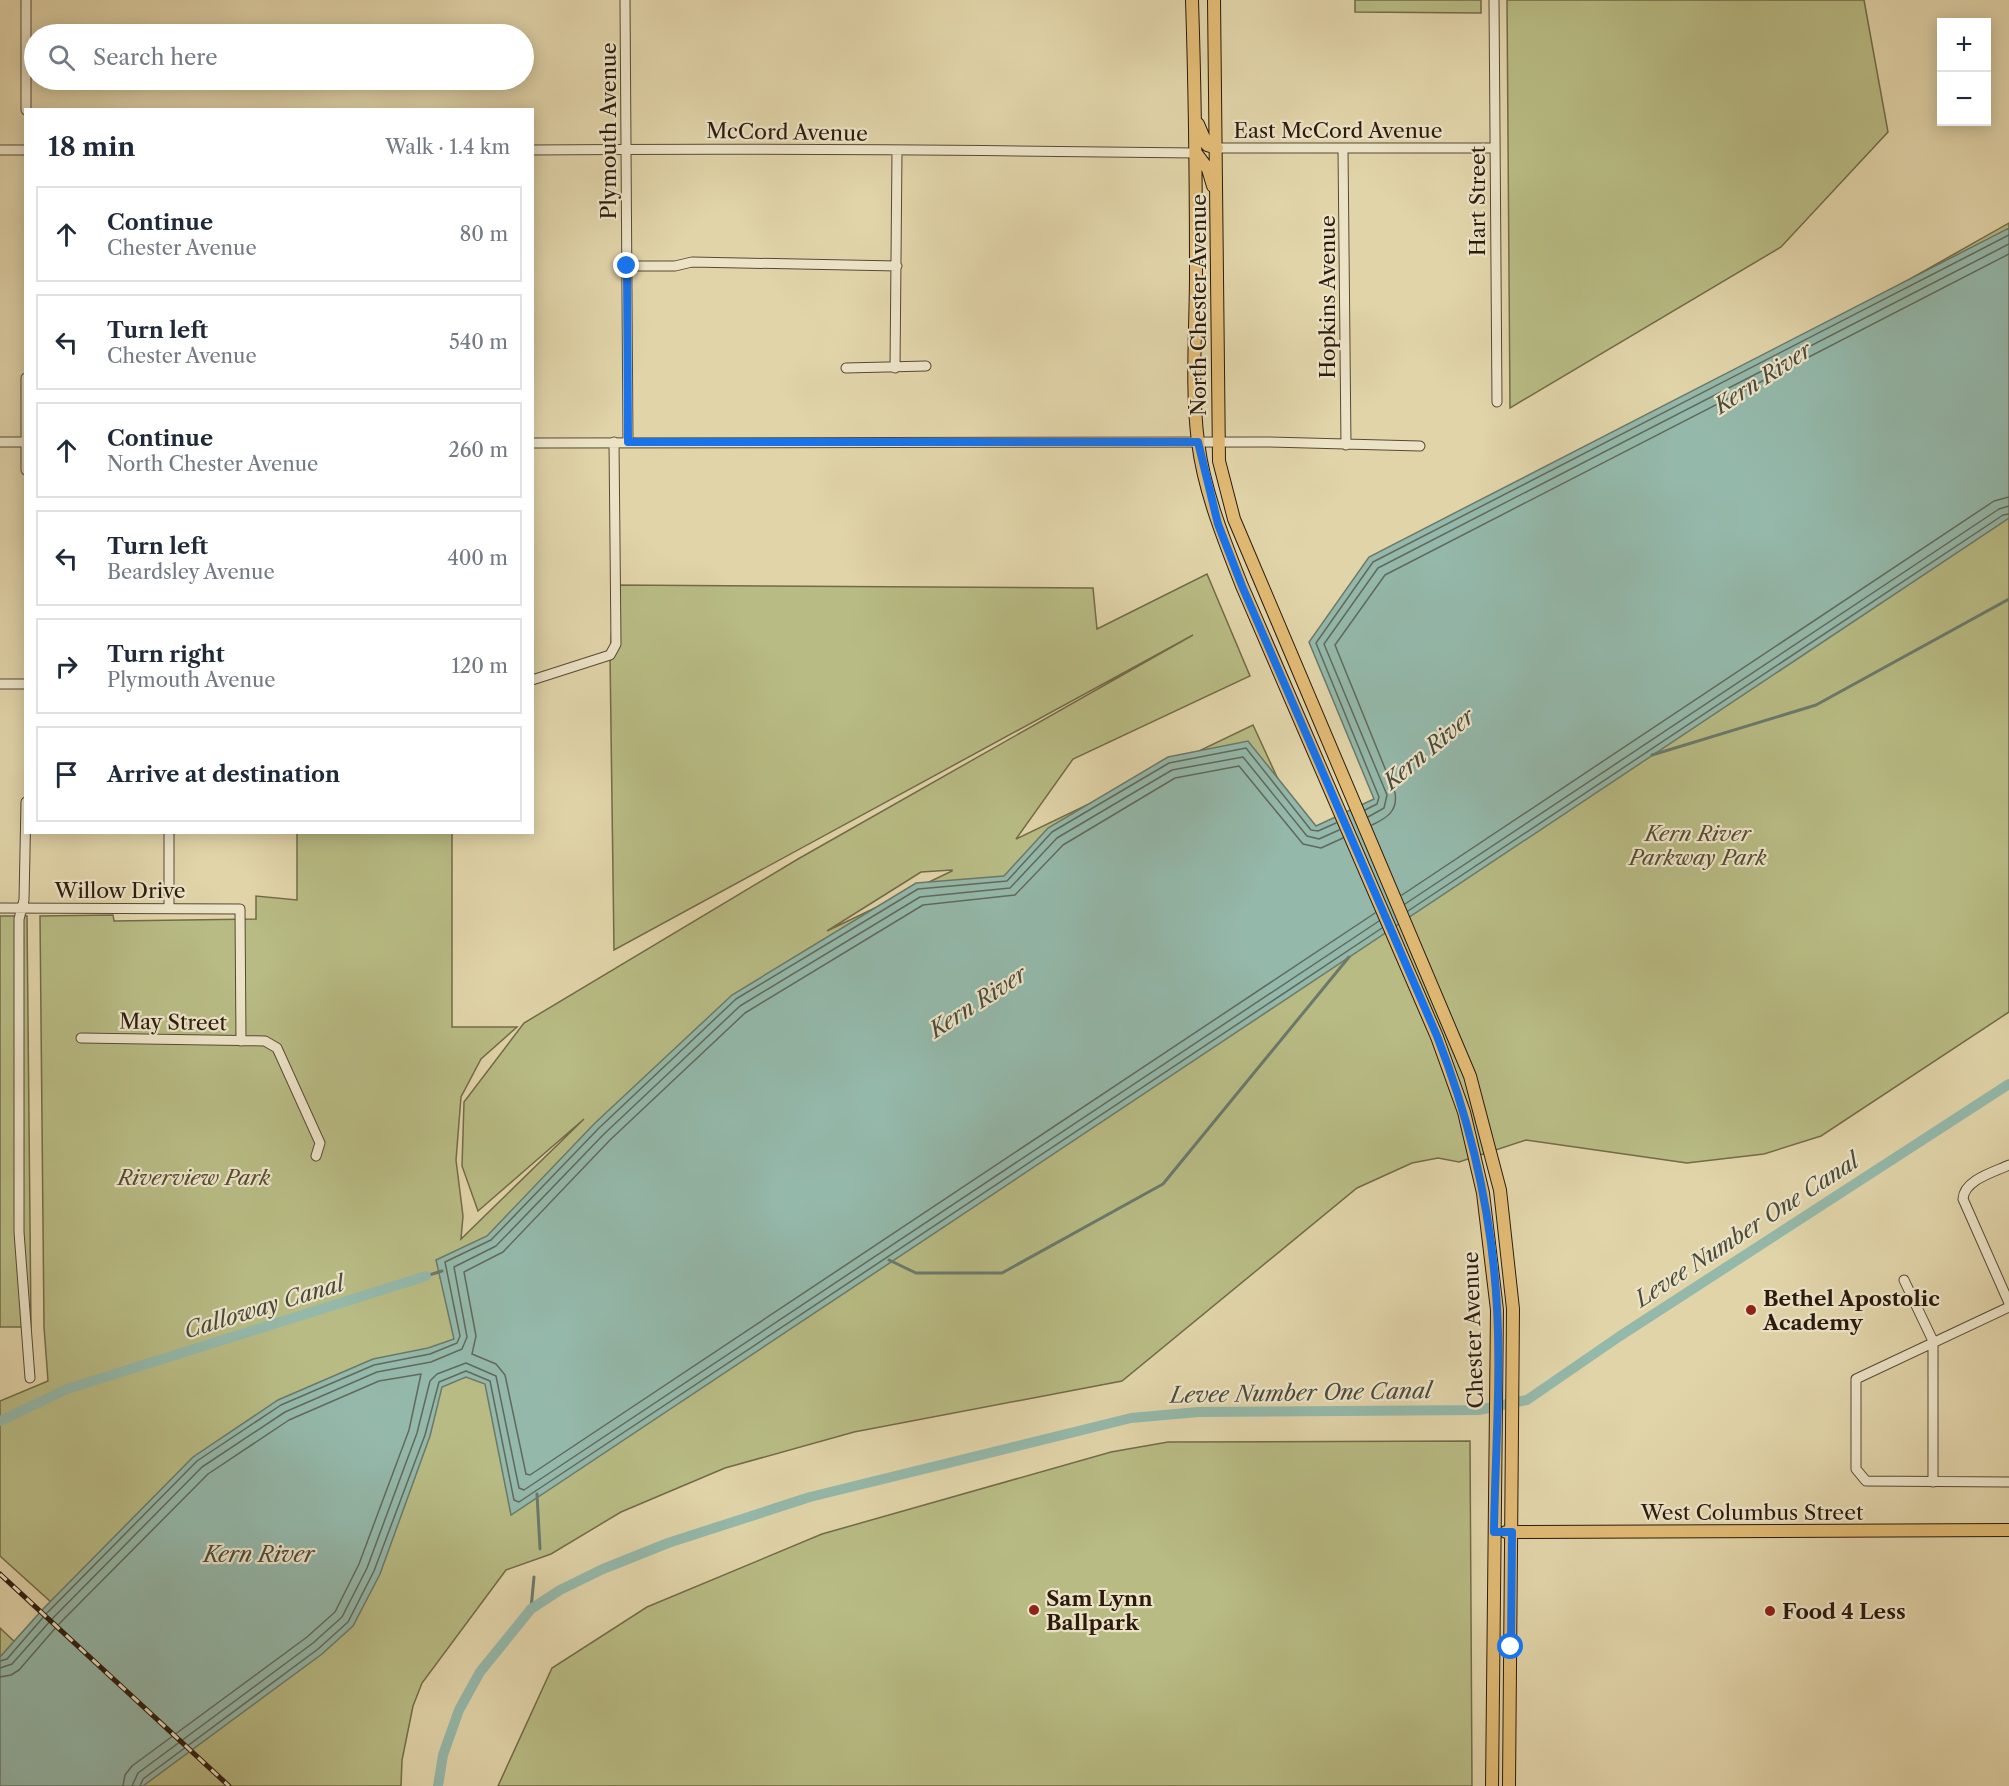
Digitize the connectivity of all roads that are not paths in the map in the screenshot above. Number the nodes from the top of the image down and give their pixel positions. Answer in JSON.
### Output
{"nodes":[{"id":1,"x":26,"y":0,"type":"edge"},
{"id":2,"x":625,"y":0,"type":"edge"},
{"id":3,"x":1192,"y":0,"type":"edge"},
{"id":4,"x":1214,"y":0,"type":"edge"},
{"id":5,"x":1494,"y":0,"type":"edge"},
{"id":6,"x":26,"y":24,"type":"edge"},
{"id":7,"x":26,"y":90,"type":"edge"},
{"id":8,"x":26,"y":108,"type":"edge"},
{"id":9,"x":1195,"y":117,"type":"junction"},
{"id":10,"x":1217,"y":148,"type":"junction"},
{"id":11,"x":1495,"y":148,"type":"junction"},
{"id":12,"x":1344,"y":149,"type":"junction"},
{"id":13,"x":0,"y":150,"type":"edge"},
{"id":14,"x":24,"y":150,"type":"edge"},
{"id":15,"x":534,"y":150,"type":"edge"},
{"id":16,"x":897,"y":151,"type":"junction"},
{"id":17,"x":627,"y":152,"type":"junction"},
{"id":18,"x":1196,"y":153,"type":"junction"},
{"id":19,"x":1217,"y":198,"type":"junction"},
{"id":20,"x":627,"y":266,"type":"junction"},
{"id":21,"x":897,"y":266,"type":"junction"},
{"id":22,"x":926,"y":366,"type":"dead end"},
{"id":23,"x":846,"y":368,"type":"dead end"},
{"id":24,"x":895,"y":368,"type":"junction"},
{"id":25,"x":1497,"y":402,"type":"dead end"},
{"id":26,"x":0,"y":442,"type":"edge"},
{"id":27,"x":24,"y":442,"type":"edge"},
{"id":28,"x":615,"y":442,"type":"junction"},
{"id":29,"x":628,"y":442,"type":"junction"},
{"id":30,"x":1198,"y":442,"type":"junction"},
{"id":31,"x":534,"y":443,"type":"edge"},
{"id":32,"x":1217,"y":443,"type":"junction"},
{"id":33,"x":1346,"y":446,"type":"junction"},
{"id":34,"x":1420,"y":446,"type":"dead end"},
{"id":35,"x":534,"y":679,"type":"edge"},
{"id":36,"x":0,"y":684,"type":"edge"},
{"id":37,"x":24,"y":684,"type":"edge"},
{"id":38,"x":1331,"y":794,"type":"joint"},
{"id":39,"x":1353,"y":800,"type":"joint"},
{"id":40,"x":25,"y":834,"type":"edge"},
{"id":41,"x":169,"y":834,"type":"edge"},
{"id":42,"x":0,"y":908,"type":"edge"},
{"id":43,"x":22,"y":908,"type":"junction"},
{"id":44,"x":169,"y":908,"type":"junction"},
{"id":45,"x":240,"y":909,"type":"joint"},
{"id":46,"x":81,"y":1038,"type":"dead end"},
{"id":47,"x":241,"y":1041,"type":"junction"},
{"id":48,"x":315,"y":1156,"type":"dead end"},
{"id":49,"x":2009,"y":1166,"type":"edge"},
{"id":50,"x":1904,"y":1280,"type":"dead end"},
{"id":51,"x":2009,"y":1305,"type":"edge"},
{"id":52,"x":1933,"y":1341,"type":"junction"},
{"id":53,"x":30,"y":1378,"type":"dead end"},
{"id":54,"x":1933,"y":1482,"type":"junction"},
{"id":55,"x":2009,"y":1482,"type":"edge"},
{"id":56,"x":2009,"y":1530,"type":"edge"},
{"id":57,"x":1494,"y":1532,"type":"junction"},
{"id":58,"x":1512,"y":1532,"type":"junction"},
{"id":59,"x":1492,"y":1786,"type":"edge"},
{"id":60,"x":1509,"y":1786,"type":"edge"}],
"edges":[{"from":1,"to":6,"type":"street"},
{"from":2,"to":17,"type":"street","name":"Plymouth Avenue"},
{"from":3,"to":9,"type":"main road","name":"North Chester Avenue"},
{"from":4,"to":10,"type":"main road","name":"North Chester Avenue"},
{"from":5,"to":11,"type":"street","name":"Hart Street"},
{"from":7,"to":8,"type":"street"},
{"from":9,"to":10,"type":"main road"},
{"from":9,"to":18,"type":"main road","name":"North Chester Avenue"},
{"from":10,"to":12,"type":"street","name":"East McCord Avenue"},
{"from":10,"to":19,"type":"main road","name":"North Chester Avenue"},
{"from":11,"to":12,"type":"street","name":"East McCord Avenue"},
{"from":11,"to":25,"type":"street","name":"Hart Street"},
{"from":12,"to":33,"type":"street","name":"Hopkins Avenue"},
{"from":13,"to":14,"type":"street"},
{"from":15,"to":17,"type":"street","name":"McCord Avenue"},
{"from":16,"to":17,"type":"street","name":"McCord Avenue"},
{"from":16,"to":18,"type":"street","name":"McCord Avenue"},
{"from":16,"to":21,"type":"street"},
{"from":17,"to":20,"type":"street","name":"Plymouth Avenue"},
{"from":18,"to":19,"type":"main road"},
{"from":18,"to":30,"type":"main road","name":"North Chester Avenue"},
{"from":19,"to":32,"type":"main road","name":"North Chester Avenue"},
{"from":20,"to":21,"type":"street"},
{"from":20,"to":29,"type":"street","name":"Plymouth Avenue"},
{"from":21,"to":24,"type":"street"},
{"from":22,"to":24,"type":"street"},
{"from":23,"to":24,"type":"street"},
{"from":26,"to":27,"type":"street"},
{"from":28,"to":29,"type":"street"},
{"from":28,"to":31,"type":"street"},
{"from":28,"to":35,"type":"street"},
{"from":29,"to":30,"type":"street"},
{"from":30,"to":32,"type":"street"},
{"from":30,"to":38,"type":"main road","name":"North Chester Avenue"},
{"from":32,"to":33,"type":"street"},
{"from":32,"to":39,"type":"main road","name":"North Chester Avenue"},
{"from":33,"to":34,"type":"street"},
{"from":36,"to":37,"type":"street"},
{"from":38,"to":57,"type":"main road","name":"Chester Avenue"},
{"from":39,"to":58,"type":"main road","name":"Chester Avenue"},
{"from":40,"to":43,"type":"street"},
{"from":41,"to":44,"type":"street"},
{"from":42,"to":43,"type":"street","name":"Willow Drive"},
{"from":43,"to":44,"type":"street","name":"Willow Drive"},
{"from":43,"to":53,"type":"street"},
{"from":44,"to":45,"type":"street","name":"Willow Drive"},
{"from":45,"to":47,"type":"street","name":"May Street"},
{"from":46,"to":47,"type":"street","name":"May Street"},
{"from":47,"to":48,"type":"street"},
{"from":49,"to":51,"type":"street"},
{"from":50,"to":52,"type":"street"},
{"from":51,"to":52,"type":"street"},
{"from":52,"to":54,"type":"street"},
{"from":52,"to":54,"type":"street"},
{"from":54,"to":55,"type":"street"},
{"from":56,"to":58,"type":"main road","name":"West Columbus Street"},
{"from":57,"to":58,"type":"main road","name":"West Columbus Street"},
{"from":57,"to":59,"type":"main road","name":"Chester Avenue"},
{"from":58,"to":60,"type":"main road","name":"Chester Avenue"}]}
